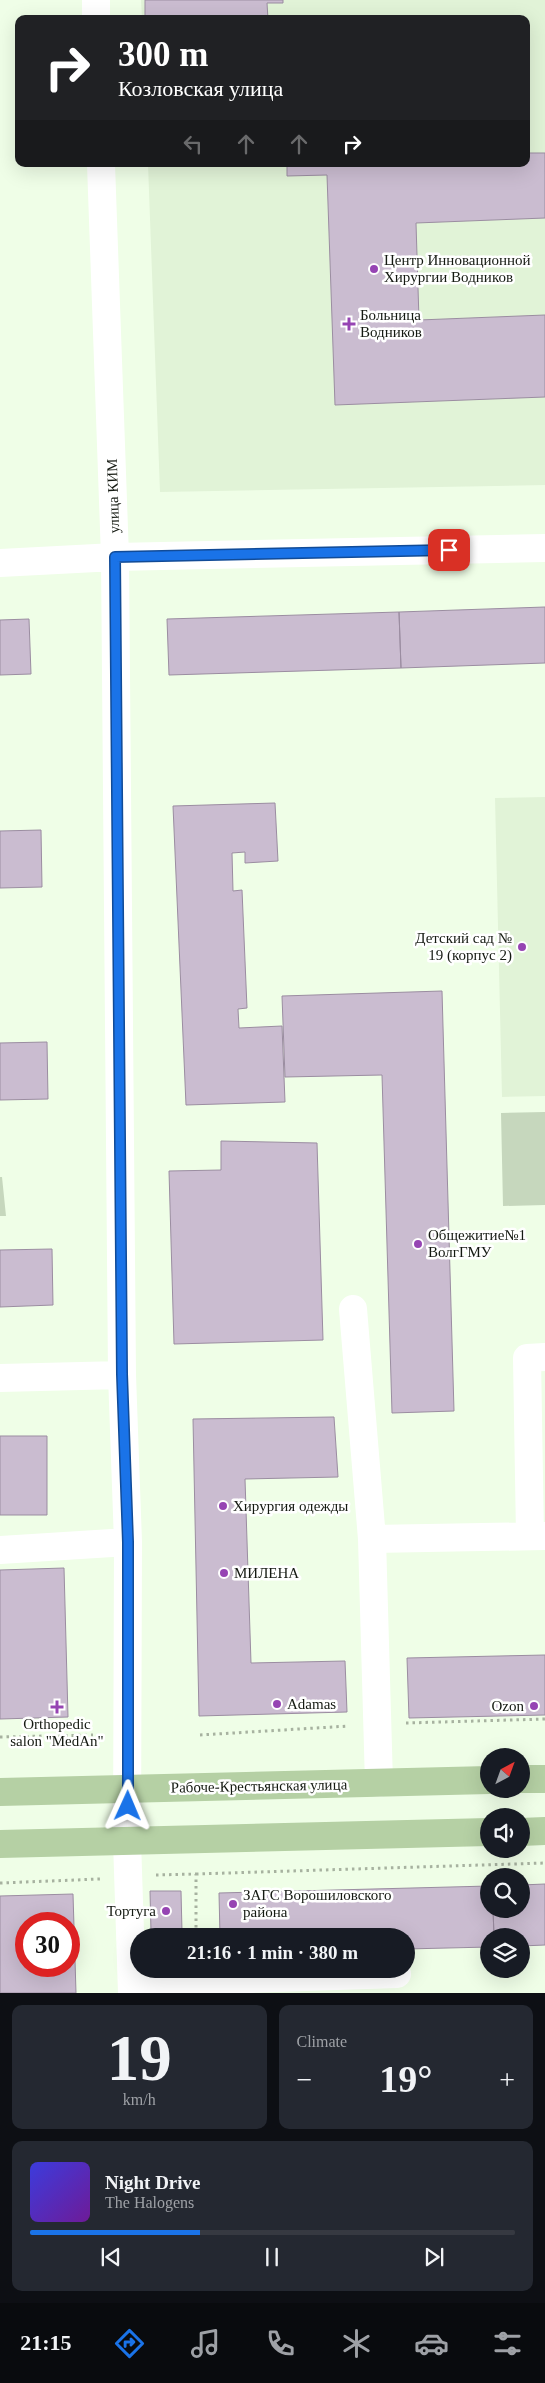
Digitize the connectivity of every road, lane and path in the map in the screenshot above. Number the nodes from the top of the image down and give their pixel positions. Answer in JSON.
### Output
{"nodes":[{"id":1,"x":96,"y":0,"type":"edge"},
{"id":2,"x":96,"y":15,"type":"edge"},
{"id":3,"x":101,"y":167,"type":"edge"},
{"id":4,"x":545,"y":548,"type":"edge"},
{"id":5,"x":115,"y":557,"type":"junction"},
{"id":6,"x":0,"y":563,"type":"edge"},
{"id":7,"x":352,"y":1309,"type":"dead end"},
{"id":8,"x":536,"y":1357,"type":"edge"},
{"id":9,"x":122,"y":1374,"type":"junction"},
{"id":10,"x":0,"y":1378,"type":"edge"},
{"id":11,"x":538,"y":1536,"type":"edge"},
{"id":12,"x":372,"y":1539,"type":"junction"},
{"id":13,"x":128,"y":1542,"type":"junction"},
{"id":14,"x":0,"y":1550,"type":"edge"},
{"id":15,"x":93,"y":1735,"type":"dead end"},
{"id":16,"x":0,"y":1737,"type":"edge"},
{"id":17,"x":530,"y":1779,"type":"edge"},
{"id":18,"x":545,"y":1779,"type":"edge"},
{"id":19,"x":480,"y":1780,"type":"edge"},
{"id":20,"x":379,"y":1783,"type":"junction"},
{"id":21,"x":128,"y":1789,"type":"junction"},
{"id":22,"x":0,"y":1792,"type":"edge"},
{"id":23,"x":545,"y":1831,"type":"edge"},
{"id":24,"x":480,"y":1832,"type":"edge"},
{"id":25,"x":530,"y":1832,"type":"edge"},
{"id":26,"x":127,"y":1840,"type":"junction"},
{"id":27,"x":0,"y":1844,"type":"edge"},
{"id":28,"x":545,"y":1864,"type":"edge"},
{"id":29,"x":196,"y":1874,"type":"junction"},
{"id":30,"x":129,"y":1876,"type":"junction"},
{"id":31,"x":85,"y":1881,"type":"dead end"},
{"id":32,"x":0,"y":1883,"type":"edge"},
{"id":33,"x":196,"y":1928,"type":"edge"},
{"id":34,"x":321,"y":1978,"type":"edge"},
{"id":35,"x":132,"y":1988,"type":"edge"}],
"edges":[{"from":1,"to":2,"type":"street"},
{"from":3,"to":5,"type":"street","name":"улица КИМ"},
{"from":4,"to":5,"type":"street"},
{"from":5,"to":6,"type":"street"},
{"from":5,"to":9,"type":"street","name":"улица КИМ"},
{"from":7,"to":12,"type":"street"},
{"from":8,"to":11,"type":"street"},
{"from":9,"to":10,"type":"street"},
{"from":9,"to":13,"type":"street","name":"улица КИМ"},
{"from":11,"to":12,"type":"street"},
{"from":12,"to":20,"type":"street"},
{"from":13,"to":14,"type":"street"},
{"from":13,"to":21,"type":"street","name":"улица КИМ"},
{"from":15,"to":16,"type":"path"},
{"from":17,"to":18,"type":"main road"},
{"from":19,"to":20,"type":"main road","name":"Рабоче-Крестьянская улица"},
{"from":20,"to":21,"type":"main road","name":"Рабоче-Крестьянская улица"},
{"from":21,"to":22,"type":"main road","name":"Рабоче-Крестьянская улица"},
{"from":21,"to":26,"type":"street","name":"улица КИМ"},
{"from":23,"to":25,"type":"main road"},
{"from":24,"to":26,"type":"main road"},
{"from":26,"to":27,"type":"main road"},
{"from":26,"to":30,"type":"street"},
{"from":28,"to":29,"type":"path"},
{"from":29,"to":30,"type":"path"},
{"from":29,"to":33,"type":"path"},
{"from":30,"to":35,"type":"street"},
{"from":31,"to":32,"type":"path"},
{"from":34,"to":35,"type":"street"}]}
